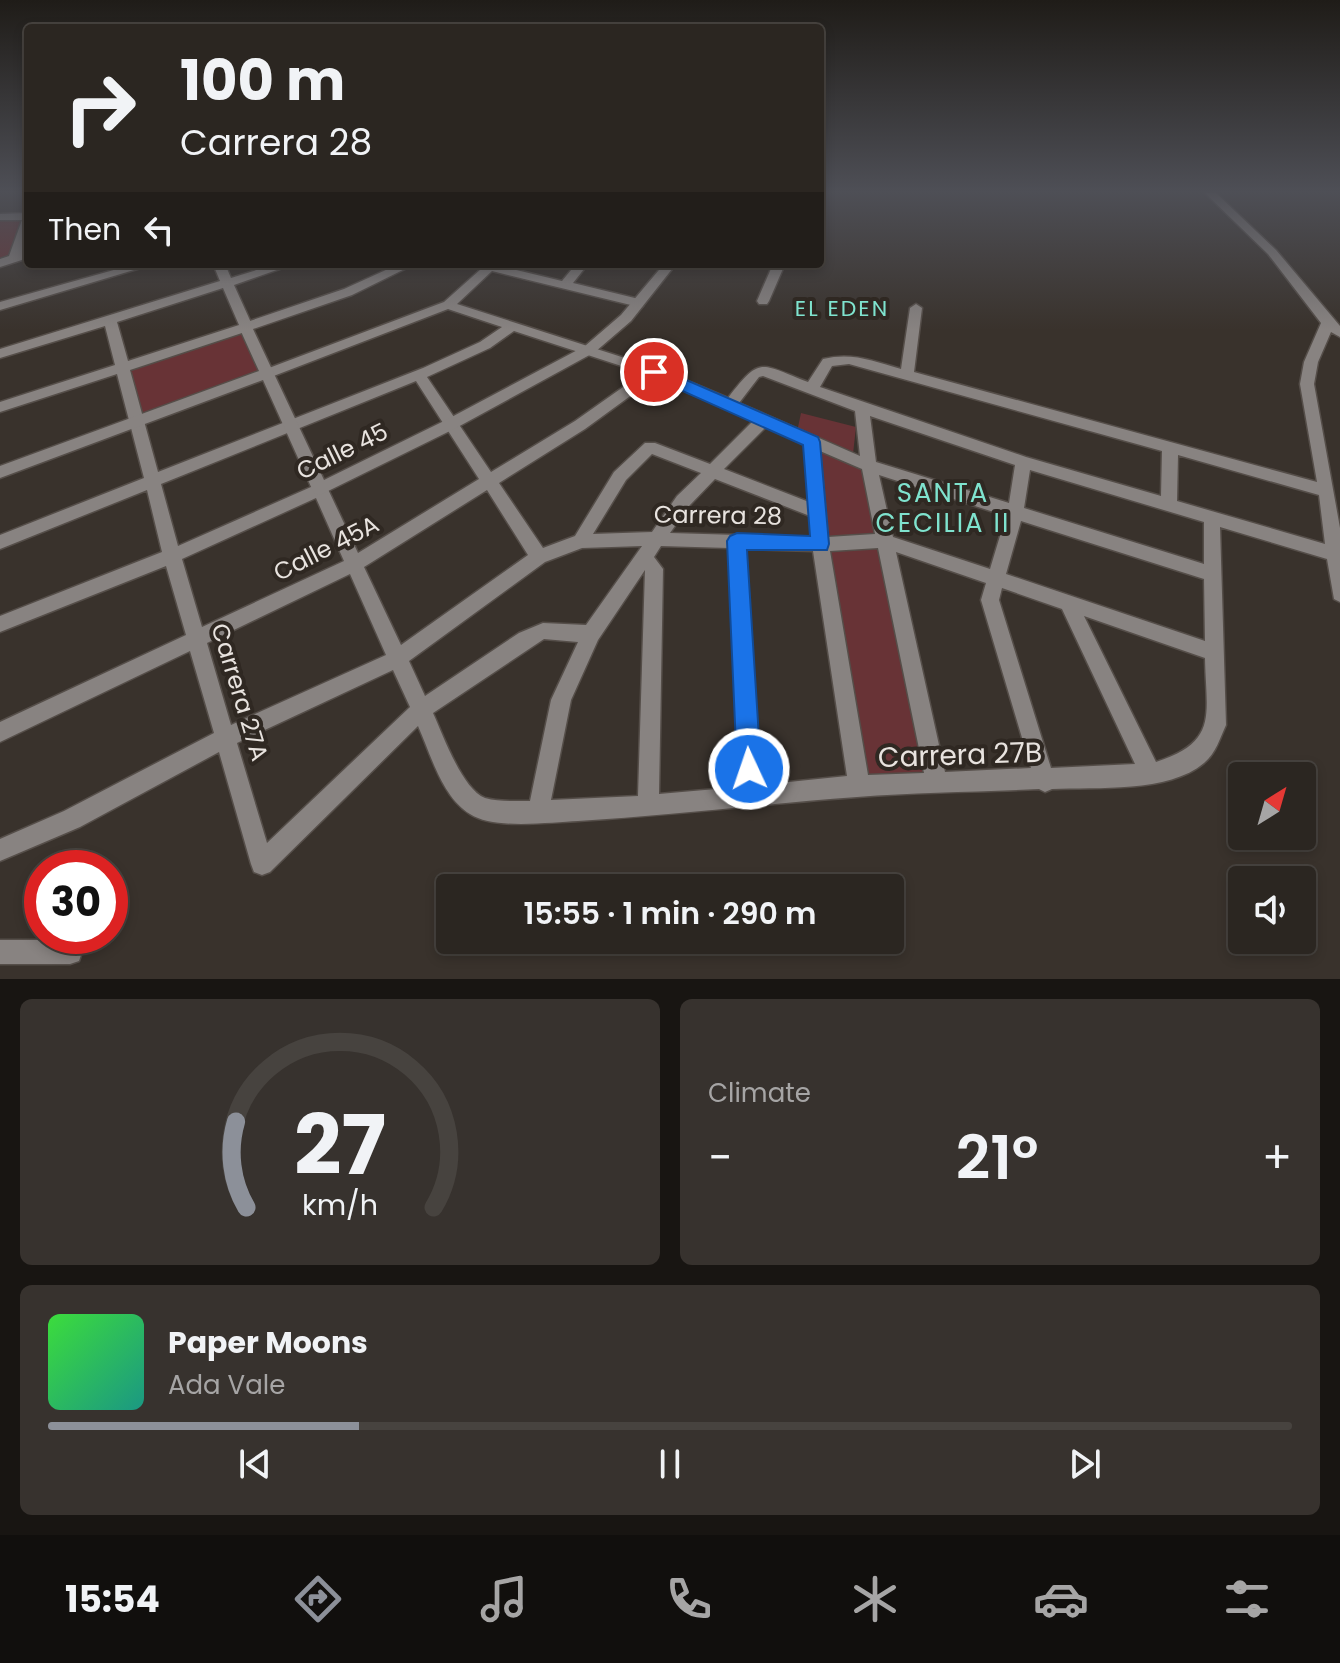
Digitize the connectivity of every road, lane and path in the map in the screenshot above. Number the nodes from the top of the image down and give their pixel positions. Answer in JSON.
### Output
{"nodes":[{"id":1,"x":21,"y":239,"type":"edge"},
{"id":2,"x":1258,"y":239,"type":"edge"},
{"id":3,"x":24,"y":255,"type":"edge"},
{"id":4,"x":15,"y":257,"type":"junction"},
{"id":5,"x":0,"y":263,"type":"edge"},
{"id":6,"x":134,"y":268,"type":"edge"},
{"id":7,"x":221,"y":268,"type":"edge"},
{"id":8,"x":276,"y":268,"type":"edge"},
{"id":9,"x":400,"y":268,"type":"edge"},
{"id":10,"x":481,"y":268,"type":"edge"},
{"id":11,"x":519,"y":268,"type":"edge"},
{"id":12,"x":579,"y":268,"type":"edge"},
{"id":13,"x":667,"y":268,"type":"edge"},
{"id":14,"x":777,"y":268,"type":"edge"},
{"id":15,"x":227,"y":284,"type":"junction"},
{"id":16,"x":565,"y":285,"type":"junction"},
{"id":17,"x":763,"y":301,"type":"dead end"},
{"id":18,"x":639,"y":303,"type":"junction"},
{"id":19,"x":448,"y":305,"type":"junction"},
{"id":20,"x":0,"y":306,"type":"edge"},
{"id":21,"x":916,"y":308,"type":"dead end"},
{"id":22,"x":110,"y":320,"type":"junction"},
{"id":23,"x":513,"y":325,"type":"junction"},
{"id":24,"x":246,"y":327,"type":"junction"},
{"id":25,"x":1336,"y":327,"type":"edge"},
{"id":26,"x":590,"y":349,"type":"junction"},
{"id":27,"x":0,"y":354,"type":"edge"},
{"id":28,"x":123,"y":367,"type":"junction"},
{"id":29,"x":654,"y":372,"type":"junction"},
{"id":30,"x":266,"y":374,"type":"junction"},
{"id":31,"x":907,"y":374,"type":"junction"},
{"id":32,"x":419,"y":375,"type":"junction"},
{"id":33,"x":811,"y":389,"type":"junction"},
{"id":34,"x":731,"y":404,"type":"junction"},
{"id":35,"x":0,"y":407,"type":"edge"},
{"id":36,"x":862,"y":408,"type":"junction"},
{"id":37,"x":764,"y":420,"type":"junction"},
{"id":38,"x":137,"y":422,"type":"junction"},
{"id":39,"x":451,"y":424,"type":"junction"},
{"id":40,"x":292,"y":428,"type":"junction"},
{"id":41,"x":812,"y":442,"type":"junction"},
{"id":42,"x":1170,"y":446,"type":"junction"},
{"id":43,"x":1023,"y":462,"type":"junction"},
{"id":44,"x":869,"y":466,"type":"junction"},
{"id":45,"x":714,"y":470,"type":"junction"},
{"id":46,"x":0,"y":472,"type":"edge"},
{"id":47,"x":490,"y":482,"type":"junction"},
{"id":48,"x":152,"y":484,"type":"junction"},
{"id":49,"x":320,"y":489,"type":"junction"},
{"id":50,"x":1327,"y":491,"type":"junction"},
{"id":51,"x":1169,"y":506,"type":"junction"},
{"id":52,"x":818,"y":512,"type":"junction"},
{"id":53,"x":1015,"y":514,"type":"junction"},
{"id":54,"x":1212,"y":519,"type":"junction"},
{"id":55,"x":656,"y":539,"type":"junction"},
{"id":56,"x":581,"y":541,"type":"junction"},
{"id":57,"x":737,"y":541,"type":"junction"},
{"id":58,"x":885,"y":541,"type":"junction"},
{"id":59,"x":0,"y":542,"type":"edge"},
{"id":60,"x":820,"y":544,"type":"junction"},
{"id":61,"x":1335,"y":554,"type":"junction"},
{"id":62,"x":172,"y":556,"type":"junction"},
{"id":63,"x":539,"y":557,"type":"junction"},
{"id":64,"x":644,"y":557,"type":"junction"},
{"id":65,"x":354,"y":564,"type":"junction"},
{"id":66,"x":1212,"y":574,"type":"junction"},
{"id":67,"x":997,"y":577,"type":"junction"},
{"id":68,"x":1340,"y":594,"type":"edge"},
{"id":69,"x":1070,"y":606,"type":"junction"},
{"id":70,"x":0,"y":624,"type":"edge"},
{"id":71,"x":591,"y":634,"type":"junction"},
{"id":72,"x":197,"y":638,"type":"junction"},
{"id":73,"x":1216,"y":653,"type":"junction"},
{"id":74,"x":397,"y":659,"type":"junction"},
{"id":75,"x":421,"y":710,"type":"junction"},
{"id":76,"x":0,"y":732,"type":"edge"},
{"id":77,"x":227,"y":737,"type":"junction"},
{"id":78,"x":1151,"y":774,"type":"junction"},
{"id":79,"x":1045,"y":781,"type":"junction"},
{"id":80,"x":937,"y":782,"type":"junction"},
{"id":81,"x":859,"y":786,"type":"junction"},
{"id":82,"x":750,"y":798,"type":"junction"},
{"id":83,"x":648,"y":806,"type":"junction"},
{"id":84,"x":538,"y":812,"type":"junction"},
{"id":85,"x":0,"y":850,"type":"edge"},
{"id":86,"x":0,"y":952,"type":"edge"},
{"id":87,"x":24,"y":952,"type":"edge"}],
"edges":[{"from":1,"to":4,"type":"street"},
{"from":2,"to":25,"type":"street"},
{"from":3,"to":4,"type":"street"},
{"from":4,"to":5,"type":"street"},
{"from":6,"to":20,"type":"street"},
{"from":7,"to":15,"type":"street"},
{"from":8,"to":15,"type":"street"},
{"from":9,"to":24,"type":"street"},
{"from":10,"to":19,"type":"street"},
{"from":11,"to":16,"type":"street"},
{"from":12,"to":16,"type":"street"},
{"from":13,"to":18,"type":"street","name":"Calle 45"},
{"from":14,"to":17,"type":"street"},
{"from":15,"to":22,"type":"street"},
{"from":15,"to":24,"type":"street"},
{"from":16,"to":18,"type":"street"},
{"from":18,"to":26,"type":"street","name":"Calle 45"},
{"from":19,"to":23,"type":"street"},
{"from":19,"to":30,"type":"street"},
{"from":21,"to":31,"type":"street"},
{"from":22,"to":27,"type":"street"},
{"from":22,"to":28,"type":"street","name":"Carrera 27A"},
{"from":23,"to":26,"type":"street"},
{"from":23,"to":32,"type":"street"},
{"from":24,"to":28,"type":"street"},
{"from":24,"to":30,"type":"street"},
{"from":25,"to":50,"type":"street"},
{"from":26,"to":29,"type":"street"},
{"from":26,"to":39,"type":"street","name":"Calle 45"},
{"from":28,"to":35,"type":"street"},
{"from":28,"to":38,"type":"street","name":"Carrera 27A"},
{"from":29,"to":34,"type":"street"},
{"from":29,"to":47,"type":"street","name":"Calle 45A"},
{"from":30,"to":38,"type":"street"},
{"from":30,"to":40,"type":"street"},
{"from":31,"to":33,"type":"street"},
{"from":31,"to":42,"type":"street"},
{"from":32,"to":39,"type":"street"},
{"from":32,"to":40,"type":"street"},
{"from":33,"to":34,"type":"street"},
{"from":33,"to":36,"type":"street"},
{"from":34,"to":37,"type":"street"},
{"from":36,"to":43,"type":"street"},
{"from":36,"to":44,"type":"street"},
{"from":37,"to":41,"type":"street"},
{"from":37,"to":45,"type":"street"},
{"from":38,"to":46,"type":"street"},
{"from":38,"to":48,"type":"street","name":"Carrera 27A"},
{"from":39,"to":47,"type":"street"},
{"from":39,"to":49,"type":"street","name":"Calle 45"},
{"from":40,"to":48,"type":"street"},
{"from":40,"to":49,"type":"street"},
{"from":41,"to":44,"type":"street"},
{"from":41,"to":52,"type":"street"},
{"from":42,"to":50,"type":"street"},
{"from":42,"to":51,"type":"street"},
{"from":43,"to":51,"type":"street"},
{"from":43,"to":53,"type":"street"},
{"from":44,"to":53,"type":"street"},
{"from":44,"to":58,"type":"street"},
{"from":45,"to":52,"type":"street"},
{"from":45,"to":55,"type":"street"},
{"from":45,"to":56,"type":"street"},
{"from":47,"to":63,"type":"street"},
{"from":47,"to":65,"type":"street","name":"Calle 45A"},
{"from":48,"to":59,"type":"street"},
{"from":48,"to":62,"type":"street","name":"Carrera 27A"},
{"from":49,"to":62,"type":"street","name":"Calle 45"},
{"from":49,"to":65,"type":"street"},
{"from":50,"to":61,"type":"street"},
{"from":51,"to":54,"type":"street"},
{"from":52,"to":60,"type":"street"},
{"from":53,"to":66,"type":"street"},
{"from":53,"to":67,"type":"street"},
{"from":54,"to":61,"type":"street"},
{"from":54,"to":66,"type":"street","name":"Carrera 27B"},
{"from":55,"to":56,"type":"street","name":"Carrera 28"},
{"from":55,"to":57,"type":"street","name":"Carrera 28"},
{"from":55,"to":64,"type":"street"},
{"from":56,"to":63,"type":"street","name":"Carrera 28"},
{"from":57,"to":60,"type":"street","name":"Carrera 28"},
{"from":57,"to":82,"type":"street"},
{"from":58,"to":60,"type":"street","name":"Carrera 28"},
{"from":58,"to":67,"type":"street","name":"Carrera 28"},
{"from":58,"to":80,"type":"street"},
{"from":60,"to":81,"type":"street"},
{"from":61,"to":68,"type":"street"},
{"from":62,"to":70,"type":"street","name":"Calle 45"},
{"from":62,"to":72,"type":"street","name":"Carrera 27A"},
{"from":63,"to":74,"type":"street","name":"Carrera 28"},
{"from":64,"to":71,"type":"street"},
{"from":64,"to":83,"type":"street"},
{"from":65,"to":72,"type":"street","name":"Calle 45A"},
{"from":65,"to":74,"type":"street"},
{"from":66,"to":73,"type":"street","name":"Carrera 27B"},
{"from":67,"to":69,"type":"street","name":"Carrera 28"},
{"from":67,"to":79,"type":"street"},
{"from":69,"to":73,"type":"street","name":"Carrera 28"},
{"from":69,"to":78,"type":"street"},
{"from":71,"to":75,"type":"street"},
{"from":71,"to":84,"type":"street"},
{"from":72,"to":76,"type":"street","name":"Calle 45A"},
{"from":72,"to":77,"type":"street","name":"Carrera 27A"},
{"from":73,"to":78,"type":"street","name":"Carrera 27B"},
{"from":74,"to":75,"type":"street"},
{"from":74,"to":77,"type":"street","name":"Carrera 28"},
{"from":75,"to":77,"type":"street","name":"Carrera 27A"},
{"from":75,"to":84,"type":"street","name":"Carrera 27B"},
{"from":77,"to":85,"type":"street","name":"Carrera 28"},
{"from":78,"to":79,"type":"street","name":"Carrera 27B"},
{"from":79,"to":80,"type":"street","name":"Carrera 27B"},
{"from":80,"to":81,"type":"street","name":"Carrera 27B"},
{"from":81,"to":82,"type":"street","name":"Carrera 27B"},
{"from":82,"to":83,"type":"street","name":"Carrera 27B"},
{"from":83,"to":84,"type":"street","name":"Carrera 27B"},
{"from":86,"to":87,"type":"street"}]}
